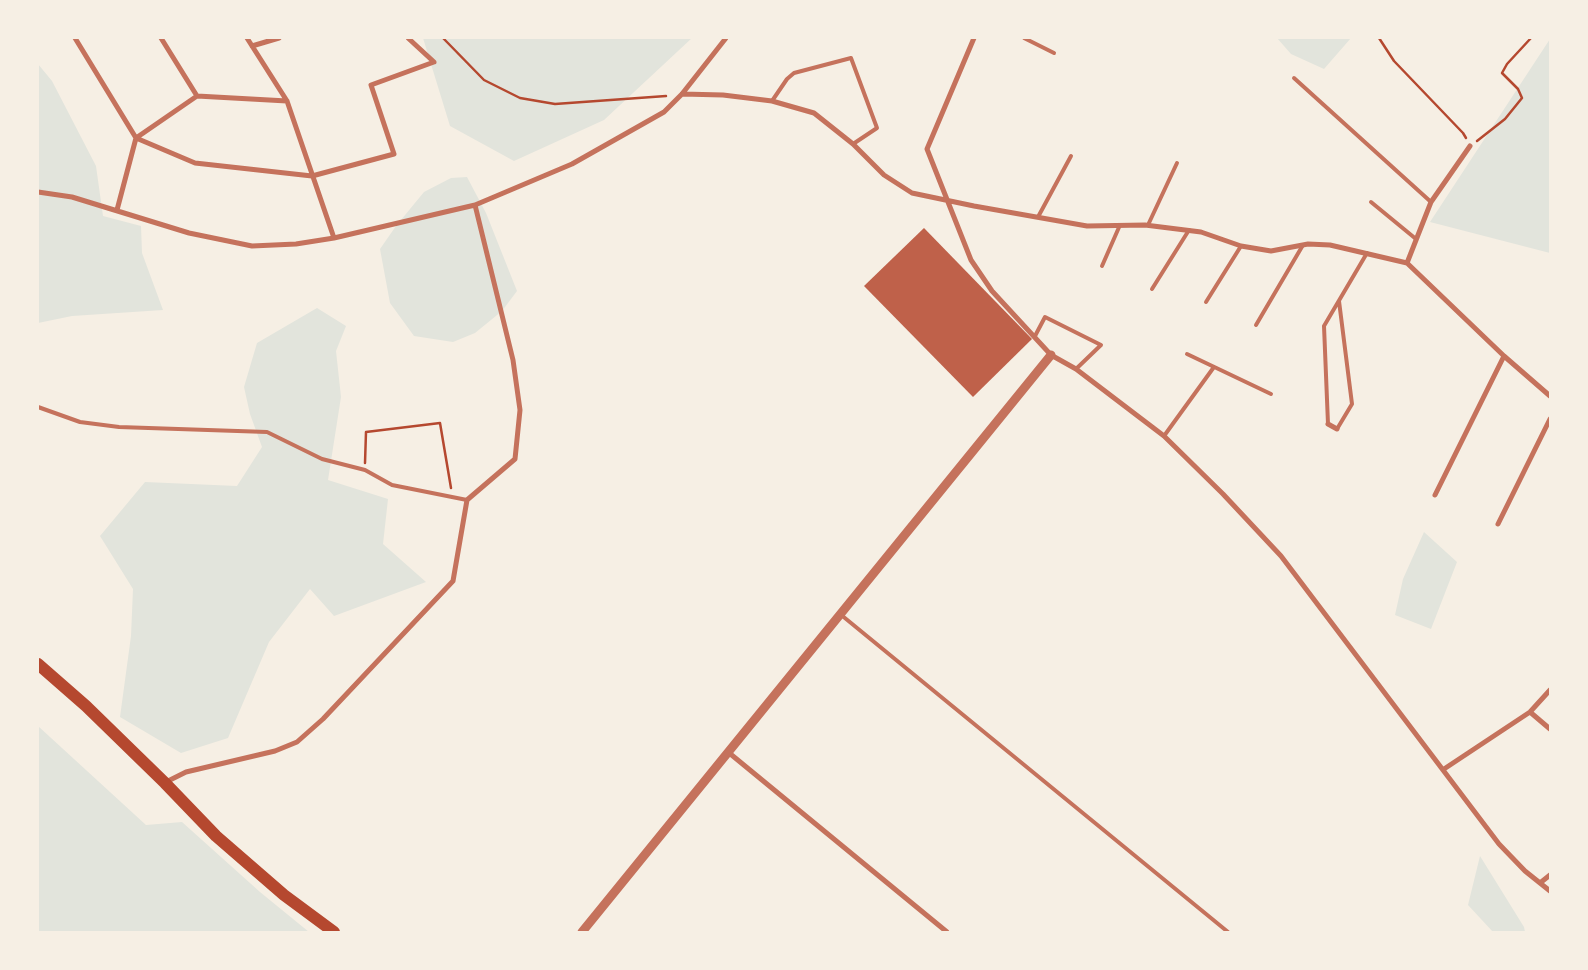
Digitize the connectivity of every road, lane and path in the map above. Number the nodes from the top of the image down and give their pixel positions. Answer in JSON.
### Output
{"nodes":[{"id":1,"x":75,"y":38,"type":"edge"},
{"id":2,"x":161,"y":38,"type":"edge"},
{"id":3,"x":247,"y":38,"type":"edge"},
{"id":4,"x":278,"y":38,"type":"edge"},
{"id":5,"x":408,"y":38,"type":"edge"},
{"id":6,"x":443,"y":38,"type":"edge"},
{"id":7,"x":726,"y":38,"type":"edge"},
{"id":8,"x":974,"y":38,"type":"edge"},
{"id":9,"x":1024,"y":38,"type":"edge"},
{"id":10,"x":1379,"y":38,"type":"edge"},
{"id":11,"x":1531,"y":38,"type":"edge"},
{"id":12,"x":252,"y":46,"type":"junction"},
{"id":13,"x":1054,"y":53,"type":"dead end"},
{"id":14,"x":1294,"y":78,"type":"dead end"},
{"id":15,"x":682,"y":94,"type":"junction"},
{"id":16,"x":197,"y":96,"type":"junction"},
{"id":17,"x":287,"y":101,"type":"junction"},
{"id":18,"x":772,"y":101,"type":"junction"},
{"id":19,"x":136,"y":138,"type":"junction"},
{"id":20,"x":853,"y":144,"type":"junction"},
{"id":21,"x":1470,"y":146,"type":"junction"},
{"id":22,"x":1071,"y":156,"type":"dead end"},
{"id":23,"x":1177,"y":163,"type":"dead end"},
{"id":24,"x":312,"y":176,"type":"junction"},
{"id":25,"x":38,"y":192,"type":"edge"},
{"id":26,"x":947,"y":200,"type":"junction"},
{"id":27,"x":1371,"y":202,"type":"dead end"},
{"id":28,"x":1431,"y":202,"type":"junction"},
{"id":29,"x":475,"y":205,"type":"junction"},
{"id":30,"x":117,"y":210,"type":"junction"},
{"id":31,"x":1038,"y":217,"type":"junction"},
{"id":32,"x":1120,"y":225,"type":"junction"},
{"id":33,"x":1148,"y":225,"type":"junction"},
{"id":34,"x":1189,"y":230,"type":"junction"},
{"id":35,"x":334,"y":238,"type":"junction"},
{"id":36,"x":1416,"y":239,"type":"junction"},
{"id":37,"x":1303,"y":245,"type":"junction"},
{"id":38,"x":1242,"y":246,"type":"junction"},
{"id":39,"x":1366,"y":253,"type":"junction"},
{"id":40,"x":1407,"y":263,"type":"junction"},
{"id":41,"x":1102,"y":266,"type":"dead end"},
{"id":42,"x":1152,"y":289,"type":"dead end"},
{"id":43,"x":1338,"y":301,"type":"junction"},
{"id":44,"x":1206,"y":302,"type":"dead end"},
{"id":45,"x":1256,"y":325,"type":"dead end"},
{"id":46,"x":1035,"y":336,"type":"junction"},
{"id":47,"x":1187,"y":354,"type":"dead end"},
{"id":48,"x":1051,"y":355,"type":"junction"},
{"id":49,"x":1504,"y":356,"type":"junction"},
{"id":50,"x":1214,"y":367,"type":"junction"},
{"id":51,"x":1076,"y":369,"type":"junction"},
{"id":52,"x":1272,"y":394,"type":"dead end"},
{"id":53,"x":1550,"y":396,"type":"edge"},
{"id":54,"x":38,"y":407,"type":"edge"},
{"id":55,"x":1550,"y":419,"type":"edge"},
{"id":56,"x":1328,"y":424,"type":"joint"},
{"id":57,"x":1337,"y":429,"type":"joint"},
{"id":58,"x":1164,"y":436,"type":"junction"},
{"id":59,"x":365,"y":470,"type":"junction"},
{"id":60,"x":1435,"y":495,"type":"dead end"},
{"id":61,"x":453,"y":498,"type":"junction"},
{"id":62,"x":467,"y":500,"type":"junction"},
{"id":63,"x":1498,"y":524,"type":"dead end"},
{"id":64,"x":840,"y":614,"type":"junction"},
{"id":65,"x":38,"y":664,"type":"edge"},
{"id":66,"x":1550,"y":690,"type":"edge"},
{"id":67,"x":1530,"y":712,"type":"junction"},
{"id":68,"x":1550,"y":729,"type":"edge"},
{"id":69,"x":728,"y":752,"type":"junction"},
{"id":70,"x":1444,"y":769,"type":"junction"},
{"id":71,"x":165,"y":783,"type":"junction"},
{"id":72,"x":1550,"y":876,"type":"edge"},
{"id":73,"x":1540,"y":883,"type":"junction"},
{"id":74,"x":1550,"y":891,"type":"edge"},
{"id":75,"x":334,"y":932,"type":"edge"},
{"id":76,"x":582,"y":932,"type":"edge"},
{"id":77,"x":947,"y":932,"type":"edge"},
{"id":78,"x":1228,"y":932,"type":"edge"}],
"edges":[{"from":1,"to":19,"type":"street"},
{"from":2,"to":16,"type":"street"},
{"from":3,"to":12,"type":"street"},
{"from":4,"to":12,"type":"street"},
{"from":5,"to":24,"type":"street"},
{"from":6,"to":15,"type":"path"},
{"from":7,"to":15,"type":"street"},
{"from":8,"to":26,"type":"street"},
{"from":9,"to":13,"type":"lane"},
{"from":10,"to":21,"type":"path"},
{"from":11,"to":21,"type":"path"},
{"from":12,"to":17,"type":"street"},
{"from":14,"to":28,"type":"lane"},
{"from":15,"to":18,"type":"street"},
{"from":15,"to":29,"type":"street"},
{"from":16,"to":17,"type":"street"},
{"from":16,"to":19,"type":"street"},
{"from":17,"to":24,"type":"street"},
{"from":18,"to":20,"type":"street"},
{"from":18,"to":20,"type":"lane"},
{"from":19,"to":24,"type":"street"},
{"from":19,"to":30,"type":"street"},
{"from":20,"to":26,"type":"street"},
{"from":21,"to":28,"type":"street"},
{"from":22,"to":31,"type":"lane"},
{"from":23,"to":33,"type":"lane"},
{"from":24,"to":35,"type":"street"},
{"from":25,"to":30,"type":"street"},
{"from":26,"to":31,"type":"street"},
{"from":26,"to":46,"type":"street"},
{"from":27,"to":36,"type":"lane"},
{"from":28,"to":36,"type":"street"},
{"from":29,"to":35,"type":"street"},
{"from":29,"to":62,"type":"street"},
{"from":30,"to":35,"type":"street"},
{"from":31,"to":32,"type":"street"},
{"from":32,"to":33,"type":"street"},
{"from":32,"to":41,"type":"lane"},
{"from":33,"to":34,"type":"street"},
{"from":34,"to":38,"type":"street"},
{"from":34,"to":42,"type":"lane"},
{"from":36,"to":40,"type":"street"},
{"from":37,"to":38,"type":"street"},
{"from":37,"to":39,"type":"street"},
{"from":37,"to":45,"type":"lane"},
{"from":38,"to":44,"type":"lane"},
{"from":39,"to":40,"type":"street"},
{"from":39,"to":43,"type":"lane"},
{"from":40,"to":49,"type":"street"},
{"from":43,"to":56,"type":"lane"},
{"from":43,"to":57,"type":"lane"},
{"from":46,"to":48,"type":"street"},
{"from":46,"to":51,"type":"lane"},
{"from":47,"to":50,"type":"lane"},
{"from":48,"to":51,"type":"street"},
{"from":48,"to":64,"type":"street"},
{"from":49,"to":53,"type":"street"},
{"from":49,"to":60,"type":"street"},
{"from":50,"to":52,"type":"lane"},
{"from":50,"to":58,"type":"lane"},
{"from":51,"to":58,"type":"street"},
{"from":54,"to":59,"type":"lane"},
{"from":55,"to":63,"type":"street"},
{"from":56,"to":57,"type":"street"},
{"from":58,"to":70,"type":"street"},
{"from":59,"to":61,"type":"lane"},
{"from":59,"to":61,"type":"path"},
{"from":61,"to":62,"type":"lane"},
{"from":62,"to":71,"type":"street"},
{"from":64,"to":69,"type":"street"},
{"from":64,"to":78,"type":"lane"},
{"from":65,"to":71,"type":"main road"},
{"from":66,"to":67,"type":"street"},
{"from":67,"to":68,"type":"street"},
{"from":67,"to":70,"type":"street"},
{"from":69,"to":76,"type":"street"},
{"from":69,"to":77,"type":"street"},
{"from":70,"to":73,"type":"street"},
{"from":71,"to":75,"type":"main road"},
{"from":72,"to":73,"type":"street"},
{"from":73,"to":74,"type":"street"}]}
